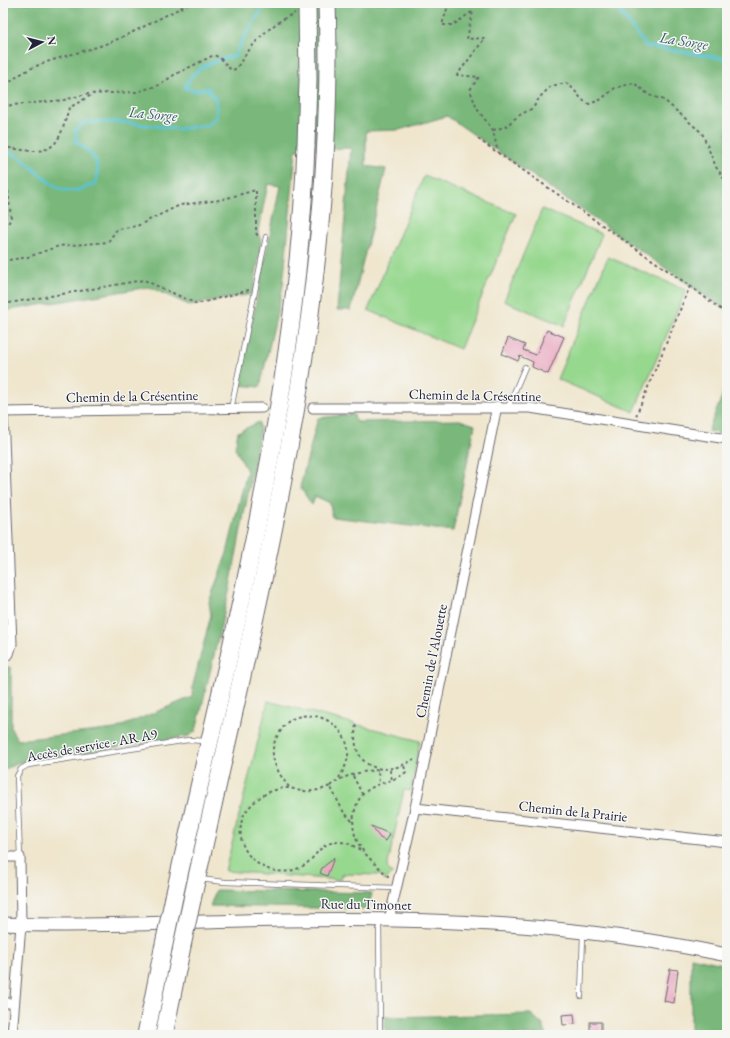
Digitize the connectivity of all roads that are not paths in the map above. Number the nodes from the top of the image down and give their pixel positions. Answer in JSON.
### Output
{"nodes":[{"id":1,"x":327,"y":3,"type":"edge"},
{"id":2,"x":304,"y":6,"type":"edge"},
{"id":3,"x":266,"y":237,"type":"dead end"},
{"id":4,"x":525,"y":367,"type":"dead end"},
{"id":5,"x":497,"y":406,"type":"junction"},
{"id":6,"x":508,"y":407,"type":"junction"},
{"id":7,"x":262,"y":408,"type":"dead end"},
{"id":8,"x":313,"y":408,"type":"dead end"},
{"id":9,"x":231,"y":409,"type":"junction"},
{"id":10,"x":3,"y":412,"type":"edge"},
{"id":11,"x":4,"y":437,"type":"edge"},
{"id":12,"x":727,"y":439,"type":"edge"},
{"id":13,"x":5,"y":544,"type":"edge"},
{"id":14,"x":7,"y":599,"type":"edge"},
{"id":15,"x":3,"y":658,"type":"edge"},
{"id":16,"x":208,"y":741,"type":"junction"},
{"id":17,"x":415,"y":808,"type":"junction"},
{"id":18,"x":727,"y":842,"type":"edge"},
{"id":19,"x":3,"y":857,"type":"edge"},
{"id":20,"x":20,"y":857,"type":"junction"},
{"id":21,"x":196,"y":879,"type":"junction"},
{"id":22,"x":396,"y":885,"type":"junction"},
{"id":23,"x":384,"y":920,"type":"junction"},
{"id":24,"x":3,"y":924,"type":"edge"},
{"id":25,"x":21,"y":925,"type":"junction"},
{"id":26,"x":583,"y":931,"type":"junction"},
{"id":27,"x":727,"y":955,"type":"edge"},
{"id":28,"x":581,"y":996,"type":"dead end"},
{"id":29,"x":3,"y":1003,"type":"edge"},
{"id":30,"x":14,"y":1003,"type":"junction"},
{"id":31,"x":12,"y":1035,"type":"edge"},
{"id":32,"x":146,"y":1035,"type":"edge"},
{"id":33,"x":164,"y":1035,"type":"edge"},
{"id":34,"x":380,"y":1035,"type":"edge"}],
"edges":[{"from":1,"to":21,"type":"highway"},
{"from":2,"to":16,"type":"highway","bridge":true},
{"from":3,"to":9,"type":"lane"},
{"from":4,"to":6,"type":"lane"},
{"from":5,"to":6,"type":"street","name":"Chemin de la Crésentine"},
{"from":5,"to":8,"type":"street","name":"Chemin de la Crésentine"},
{"from":5,"to":17,"type":"street","name":"Chemin de l'Alouette"},
{"from":6,"to":12,"type":"street","name":"Chemin de la Crésentine"},
{"from":7,"to":9,"type":"street","name":"Chemin de la Crésentine"},
{"from":9,"to":10,"type":"street","name":"Chemin de la Crésentine"},
{"from":10,"to":11,"type":"street"},
{"from":11,"to":13,"type":"street"},
{"from":13,"to":14,"type":"street"},
{"from":14,"to":15,"type":"street"},
{"from":16,"to":20,"type":"lane","name":"Accès de service - AR A9"},
{"from":16,"to":32,"type":"highway","bridge":true},
{"from":17,"to":18,"type":"street","name":"Chemin de la Prairie"},
{"from":17,"to":22,"type":"street","name":"Chemin de l'Alouette"},
{"from":19,"to":20,"type":"street"},
{"from":20,"to":25,"type":"street"},
{"from":21,"to":22,"type":"lane"},
{"from":21,"to":33,"type":"highway","bridge":true},
{"from":22,"to":23,"type":"street","name":"Chemin de l'Alouette"},
{"from":23,"to":25,"type":"main road","name":"Rue du Timonet"},
{"from":23,"to":26,"type":"main road","name":"Rue du Timonet"},
{"from":23,"to":34,"type":"lane"},
{"from":24,"to":25,"type":"main road","name":"Rue du Timonet"},
{"from":25,"to":30,"type":"street"},
{"from":26,"to":27,"type":"main road","name":"Rue du Timonet"},
{"from":26,"to":28,"type":"lane"},
{"from":29,"to":30,"type":"street"},
{"from":30,"to":31,"type":"street"}]}
